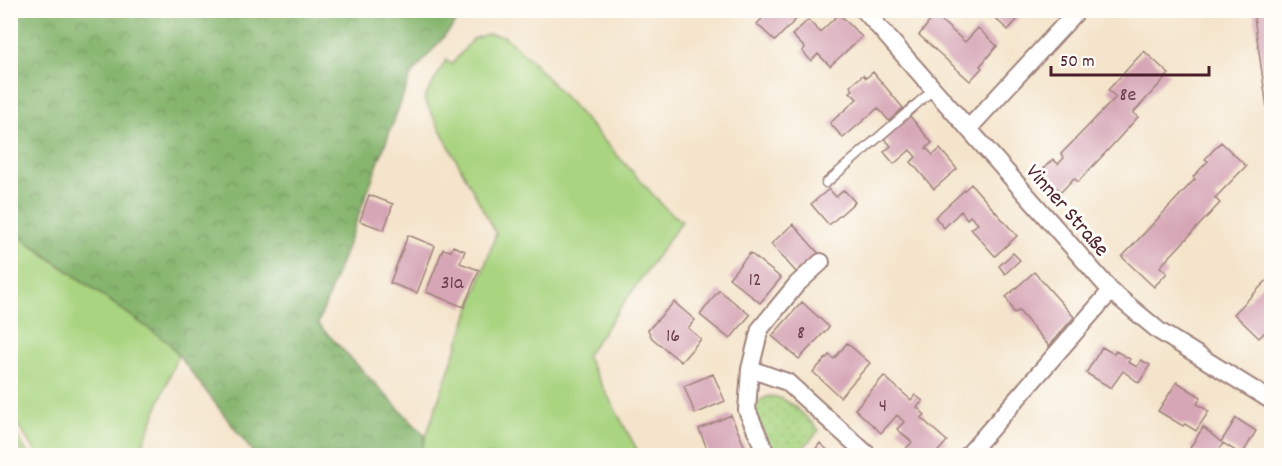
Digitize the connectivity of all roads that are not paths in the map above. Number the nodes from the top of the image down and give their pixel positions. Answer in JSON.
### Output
{"nodes":[{"id":1,"x":864,"y":10,"type":"edge"},
{"id":2,"x":1078,"y":10,"type":"edge"},
{"id":3,"x":934,"y":89,"type":"junction"},
{"id":4,"x":969,"y":128,"type":"junction"},
{"id":5,"x":826,"y":183,"type":"dead end"},
{"id":6,"x":821,"y":262,"type":"dead end"},
{"id":7,"x":1111,"y":291,"type":"junction"},
{"id":8,"x":750,"y":369,"type":"junction"},
{"id":9,"x":1272,"y":401,"type":"edge"},
{"id":10,"x":767,"y":456,"type":"edge"},
{"id":11,"x":869,"y":456,"type":"edge"},
{"id":12,"x":967,"y":456,"type":"edge"}],
"edges":[{"from":1,"to":3,"type":"street","name":"Vinner Straße"},
{"from":2,"to":4,"type":"street"},
{"from":3,"to":4,"type":"street","name":"Vinner Straße"},
{"from":3,"to":5,"type":"lane"},
{"from":4,"to":7,"type":"street","name":"Vinner Straße"},
{"from":6,"to":8,"type":"street"},
{"from":7,"to":9,"type":"street","name":"Vinner Straße"},
{"from":7,"to":12,"type":"street"},
{"from":8,"to":10,"type":"street"},
{"from":8,"to":11,"type":"street"}]}
